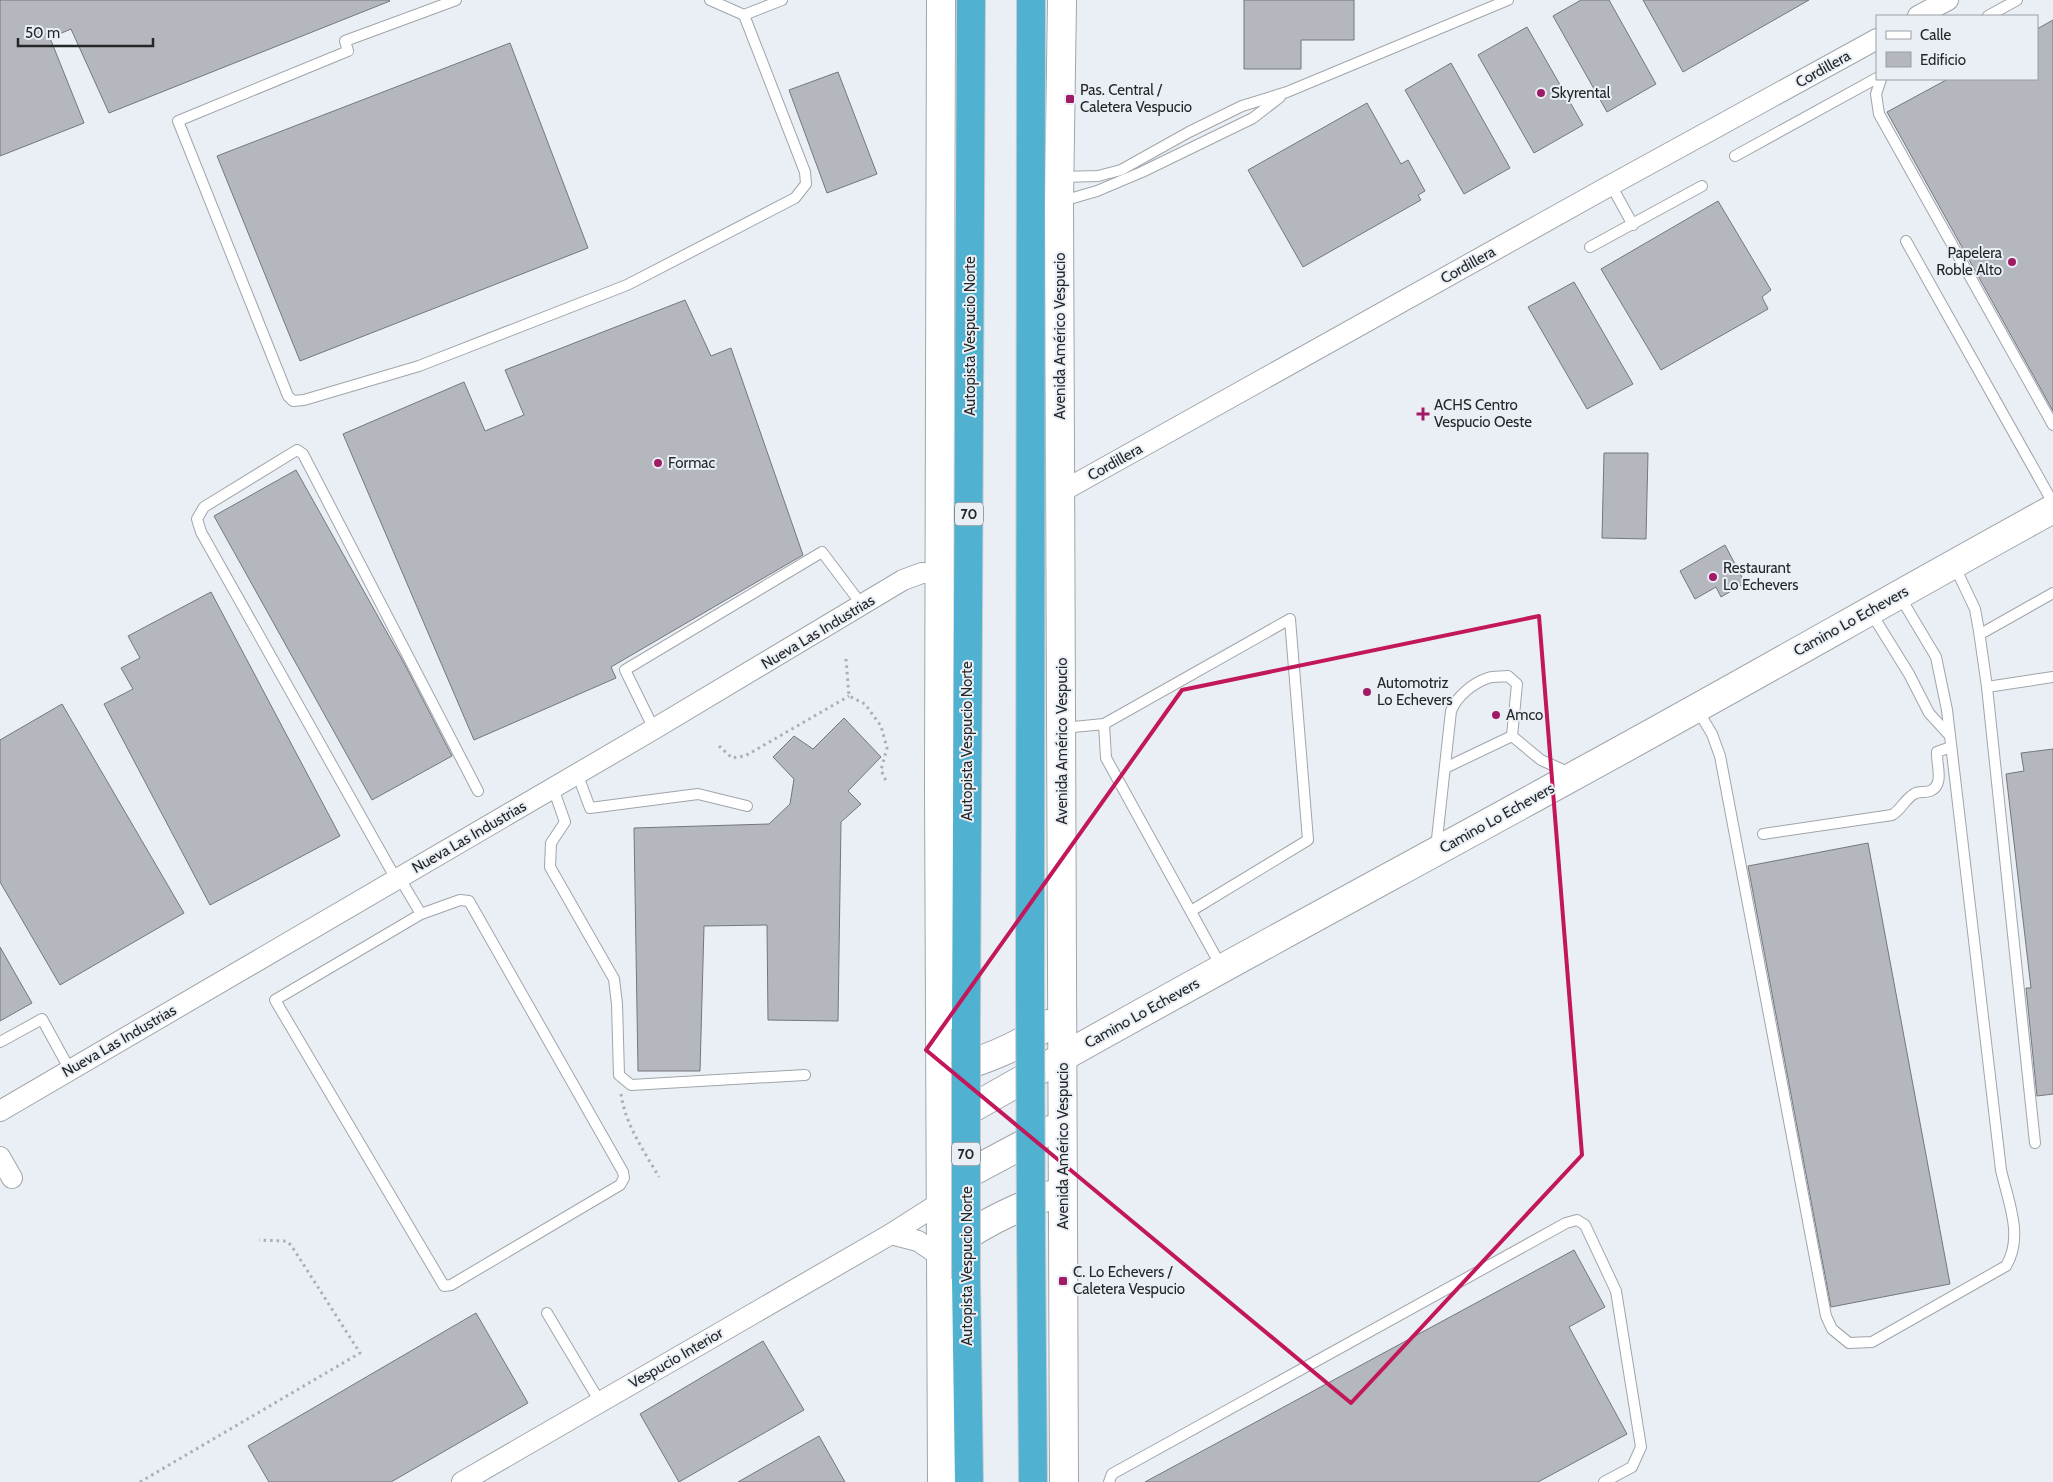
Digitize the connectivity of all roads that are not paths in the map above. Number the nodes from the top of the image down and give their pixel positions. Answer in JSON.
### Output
{"nodes":[{"id":1,"x":456,"y":0,"type":"edge"},
{"id":2,"x":710,"y":0,"type":"edge"},
{"id":3,"x":782,"y":0,"type":"edge"},
{"id":4,"x":941,"y":0,"type":"edge"},
{"id":5,"x":971,"y":0,"type":"edge"},
{"id":6,"x":1031,"y":0,"type":"edge"},
{"id":7,"x":1062,"y":0,"type":"edge"},
{"id":8,"x":1508,"y":0,"type":"edge"},
{"id":9,"x":1948,"y":0,"type":"edge"},
{"id":10,"x":2017,"y":0,"type":"edge"},
{"id":11,"x":744,"y":15,"type":"junction"},
{"id":12,"x":1920,"y":15,"type":"edge"},
{"id":13,"x":1990,"y":15,"type":"edge"},
{"id":14,"x":1876,"y":40,"type":"edge"},
{"id":15,"x":1876,"y":79,"type":"edge"},
{"id":16,"x":1881,"y":80,"type":"edge"},
{"id":17,"x":1286,"y":92,"type":"junction"},
{"id":18,"x":1735,"y":156,"type":"dead end"},
{"id":19,"x":1611,"y":185,"type":"junction"},
{"id":20,"x":1702,"y":186,"type":"dead end"},
{"id":21,"x":1060,"y":190,"type":"junction"},
{"id":22,"x":1632,"y":225,"type":"junction"},
{"id":23,"x":1906,"y":241,"type":"dead end"},
{"id":24,"x":1590,"y":247,"type":"dead end"},
{"id":25,"x":2053,"y":425,"type":"edge"},
{"id":26,"x":1060,"y":492,"type":"junction"},
{"id":27,"x":2053,"y":503,"type":"edge"},
{"id":28,"x":2053,"y":509,"type":"edge"},
{"id":29,"x":1954,"y":564,"type":"junction"},
{"id":30,"x":940,"y":573,"type":"junction"},
{"id":31,"x":2053,"y":593,"type":"edge"},
{"id":32,"x":1898,"y":594,"type":"junction"},
{"id":33,"x":862,"y":605,"type":"junction"},
{"id":34,"x":1869,"y":610,"type":"junction"},
{"id":35,"x":1979,"y":631,"type":"junction"},
{"id":36,"x":2053,"y":677,"type":"edge"},
{"id":37,"x":1987,"y":687,"type":"junction"},
{"id":38,"x":1696,"y":708,"type":"junction"},
{"id":39,"x":1104,"y":724,"type":"junction"},
{"id":40,"x":1062,"y":728,"type":"junction"},
{"id":41,"x":654,"y":729,"type":"junction"},
{"id":42,"x":1512,"y":736,"type":"junction"},
{"id":43,"x":1950,"y":736,"type":"junction"},
{"id":44,"x":1951,"y":747,"type":"junction"},
{"id":45,"x":1445,"y":768,"type":"junction"},
{"id":46,"x":577,"y":773,"type":"junction"},
{"id":47,"x":1575,"y":776,"type":"junction"},
{"id":48,"x":553,"y":788,"type":"junction"},
{"id":49,"x":478,"y":792,"type":"dead end"},
{"id":50,"x":748,"y":806,"type":"dead end"},
{"id":51,"x":1763,"y":834,"type":"dead end"},
{"id":52,"x":1435,"y":853,"type":"junction"},
{"id":53,"x":396,"y":879,"type":"junction"},
{"id":54,"x":1191,"y":911,"type":"junction"},
{"id":55,"x":421,"y":914,"type":"junction"},
{"id":56,"x":1222,"y":969,"type":"junction"},
{"id":57,"x":1062,"y":1010,"type":"junction"},
{"id":58,"x":1110,"y":1030,"type":"junction"},
{"id":59,"x":0,"y":1042,"type":"edge"},
{"id":60,"x":1063,"y":1056,"type":"junction"},
{"id":61,"x":70,"y":1070,"type":"junction"},
{"id":62,"x":940,"y":1073,"type":"junction"},
{"id":63,"x":804,"y":1075,"type":"dead end"},
{"id":64,"x":0,"y":1111,"type":"edge"},
{"id":65,"x":1061,"y":1124,"type":"junction"},
{"id":66,"x":941,"y":1126,"type":"junction"},
{"id":67,"x":2035,"y":1143,"type":"dead end"},
{"id":68,"x":0,"y":1158,"type":"edge"},
{"id":69,"x":12,"y":1178,"type":"dead end"},
{"id":70,"x":1062,"y":1192,"type":"junction"},
{"id":71,"x":941,"y":1195,"type":"junction"},
{"id":72,"x":891,"y":1234,"type":"junction"},
{"id":73,"x":940,"y":1256,"type":"junction"},
{"id":74,"x":548,"y":1313,"type":"dead end"},
{"id":75,"x":600,"y":1402,"type":"junction"},
{"id":76,"x":462,"y":1482,"type":"edge"},
{"id":77,"x":942,"y":1482,"type":"edge"},
{"id":78,"x":969,"y":1482,"type":"edge"},
{"id":79,"x":1033,"y":1482,"type":"edge"},
{"id":80,"x":1064,"y":1482,"type":"edge"},
{"id":81,"x":1108,"y":1482,"type":"edge"},
{"id":82,"x":1604,"y":1482,"type":"edge"}],
"edges":[{"from":1,"to":11,"type":"lane"},
{"from":2,"to":11,"type":"lane"},
{"from":3,"to":11,"type":"lane"},
{"from":4,"to":30,"type":"main road"},
{"from":5,"to":78,"type":"highway","name":"Autopista Vespucio Norte","number":"70","bridge":true},
{"from":6,"to":79,"type":"highway","bridge":true},
{"from":7,"to":21,"type":"main road","name":"Avenida Américo Vespucio"},
{"from":8,"to":17,"type":"lane"},
{"from":9,"to":12,"type":"street"},
{"from":10,"to":13,"type":"lane"},
{"from":14,"to":19,"type":"street","name":"Cordillera"},
{"from":15,"to":18,"type":"lane"},
{"from":16,"to":25,"type":"lane"},
{"from":17,"to":21,"type":"lane"},
{"from":17,"to":21,"type":"lane"},
{"from":19,"to":22,"type":"lane"},
{"from":19,"to":26,"type":"street","name":"Cordillera"},
{"from":20,"to":22,"type":"lane"},
{"from":21,"to":26,"type":"main road","name":"Avenida Américo Vespucio"},
{"from":22,"to":24,"type":"lane"},
{"from":23,"to":27,"type":"lane"},
{"from":26,"to":40,"type":"main road","name":"Avenida Américo Vespucio"},
{"from":28,"to":29,"type":"main road","name":"Camino Lo Echevers"},
{"from":29,"to":32,"type":"main road","name":"Camino Lo Echevers"},
{"from":29,"to":35,"type":"lane"},
{"from":30,"to":33,"type":"street","name":"Nueva Las Industrias"},
{"from":30,"to":62,"type":"main road"},
{"from":31,"to":35,"type":"lane"},
{"from":32,"to":34,"type":"main road","name":"Camino Lo Echevers"},
{"from":32,"to":43,"type":"lane"},
{"from":33,"to":41,"type":"street","name":"Nueva Las Industrias"},
{"from":33,"to":41,"type":"lane"},
{"from":34,"to":38,"type":"main road","name":"Camino Lo Echevers"},
{"from":34,"to":43,"type":"lane"},
{"from":35,"to":37,"type":"lane"},
{"from":36,"to":37,"type":"lane"},
{"from":37,"to":67,"type":"lane"},
{"from":38,"to":44,"type":"lane"},
{"from":38,"to":47,"type":"main road","name":"Camino Lo Echevers"},
{"from":39,"to":40,"type":"lane"},
{"from":39,"to":54,"type":"lane"},
{"from":39,"to":54,"type":"lane"},
{"from":40,"to":57,"type":"main road","name":"Avenida Américo Vespucio"},
{"from":41,"to":46,"type":"street","name":"Nueva Las Industrias"},
{"from":42,"to":45,"type":"lane"},
{"from":42,"to":45,"type":"lane"},
{"from":42,"to":47,"type":"lane"},
{"from":43,"to":44,"type":"lane"},
{"from":44,"to":51,"type":"lane"},
{"from":45,"to":52,"type":"lane"},
{"from":46,"to":48,"type":"street","name":"Nueva Las Industrias"},
{"from":46,"to":50,"type":"lane"},
{"from":47,"to":52,"type":"main road","name":"Camino Lo Echevers"},
{"from":48,"to":53,"type":"street","name":"Nueva Las Industrias"},
{"from":48,"to":63,"type":"lane"},
{"from":49,"to":53,"type":"lane"},
{"from":52,"to":56,"type":"main road","name":"Camino Lo Echevers"},
{"from":53,"to":55,"type":"lane"},
{"from":53,"to":61,"type":"street","name":"Nueva Las Industrias"},
{"from":54,"to":56,"type":"lane"},
{"from":55,"to":55,"type":"lane"},
{"from":56,"to":58,"type":"main road","name":"Camino Lo Echevers"},
{"from":57,"to":58,"type":"main road"},
{"from":57,"to":60,"type":"main road","name":"Avenida Américo Vespucio"},
{"from":57,"to":62,"type":"main road"},
{"from":58,"to":60,"type":"main road","name":"Camino Lo Echevers"},
{"from":59,"to":61,"type":"lane"},
{"from":60,"to":65,"type":"main road","name":"Avenida Américo Vespucio"},
{"from":60,"to":66,"type":"main road","name":"Camino Lo Echevers"},
{"from":61,"to":64,"type":"street","name":"Nueva Las Industrias"},
{"from":62,"to":66,"type":"main road"},
{"from":65,"to":70,"type":"main road","name":"Avenida Américo Vespucio"},
{"from":65,"to":71,"type":"main road"},
{"from":66,"to":71,"type":"main road"},
{"from":68,"to":69,"type":"street"},
{"from":70,"to":73,"type":"main road"},
{"from":70,"to":80,"type":"main road","name":"Avenida Américo Vespucio"},
{"from":71,"to":72,"type":"street","name":"Vespucio Interior"},
{"from":71,"to":73,"type":"main road"},
{"from":72,"to":73,"type":"street"},
{"from":72,"to":75,"type":"street","name":"Vespucio Interior"},
{"from":73,"to":77,"type":"main road"},
{"from":74,"to":75,"type":"lane"},
{"from":75,"to":76,"type":"street","name":"Vespucio Interior"},
{"from":81,"to":82,"type":"lane"}]}
